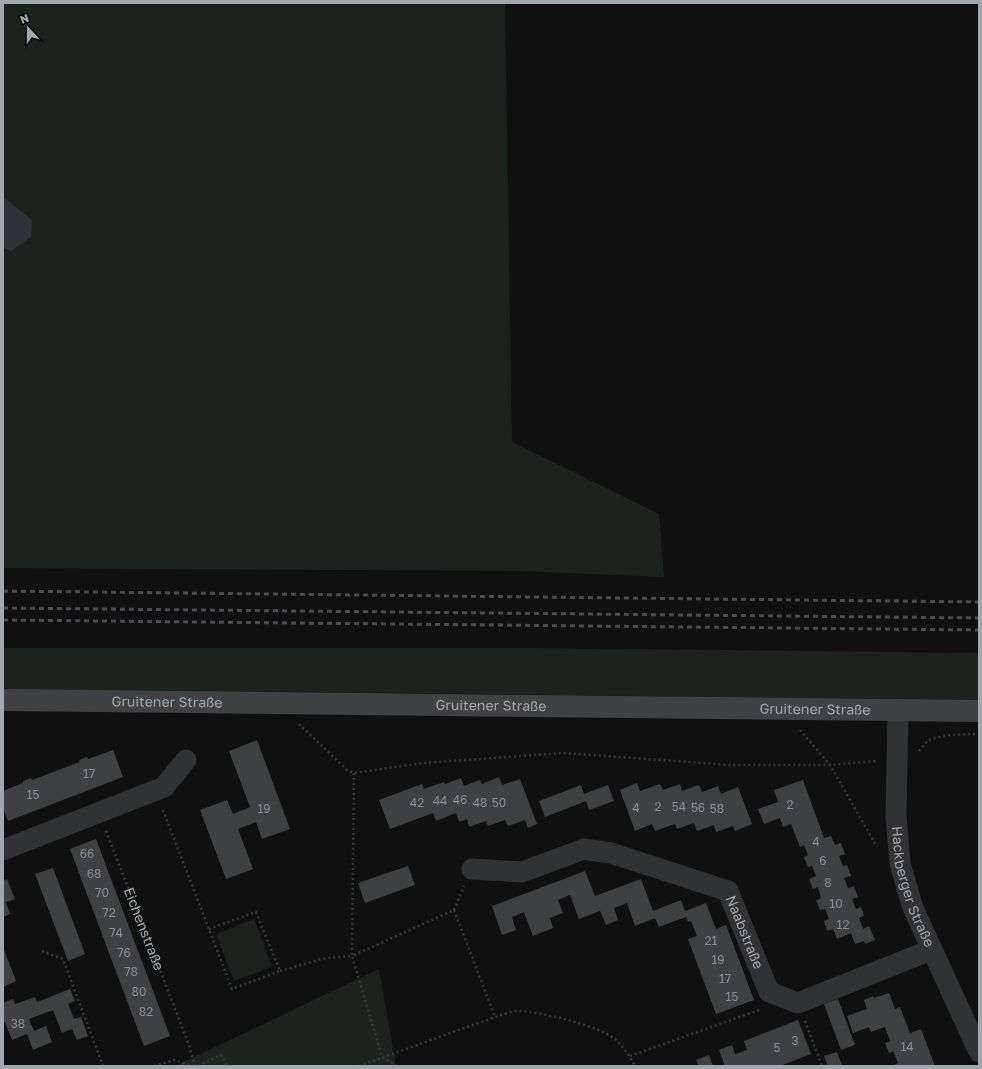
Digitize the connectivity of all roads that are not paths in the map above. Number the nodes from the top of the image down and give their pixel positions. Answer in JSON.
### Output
{"nodes":[{"id":1,"x":3,"y":700,"type":"edge"},
{"id":2,"x":898,"y":710,"type":"junction"},
{"id":3,"x":979,"y":711,"type":"edge"},
{"id":4,"x":186,"y":760,"type":"dead end"},
{"id":5,"x":3,"y":850,"type":"edge"},
{"id":6,"x":472,"y":869,"type":"road end"},
{"id":7,"x":931,"y":950,"type":"junction"},
{"id":8,"x":979,"y":1052,"type":"edge"}],
"edges":[{"from":1,"to":2,"type":"main road","name":"Gruitener Straße"},
{"from":2,"to":3,"type":"main road","name":"Gruitener Straße"},
{"from":2,"to":7,"type":"street","name":"Hackberger Straße"},
{"from":4,"to":5,"type":"street"},
{"from":6,"to":7,"type":"street","name":"Naabstraße"},
{"from":7,"to":8,"type":"street","name":"Hackberger Straße"}]}
